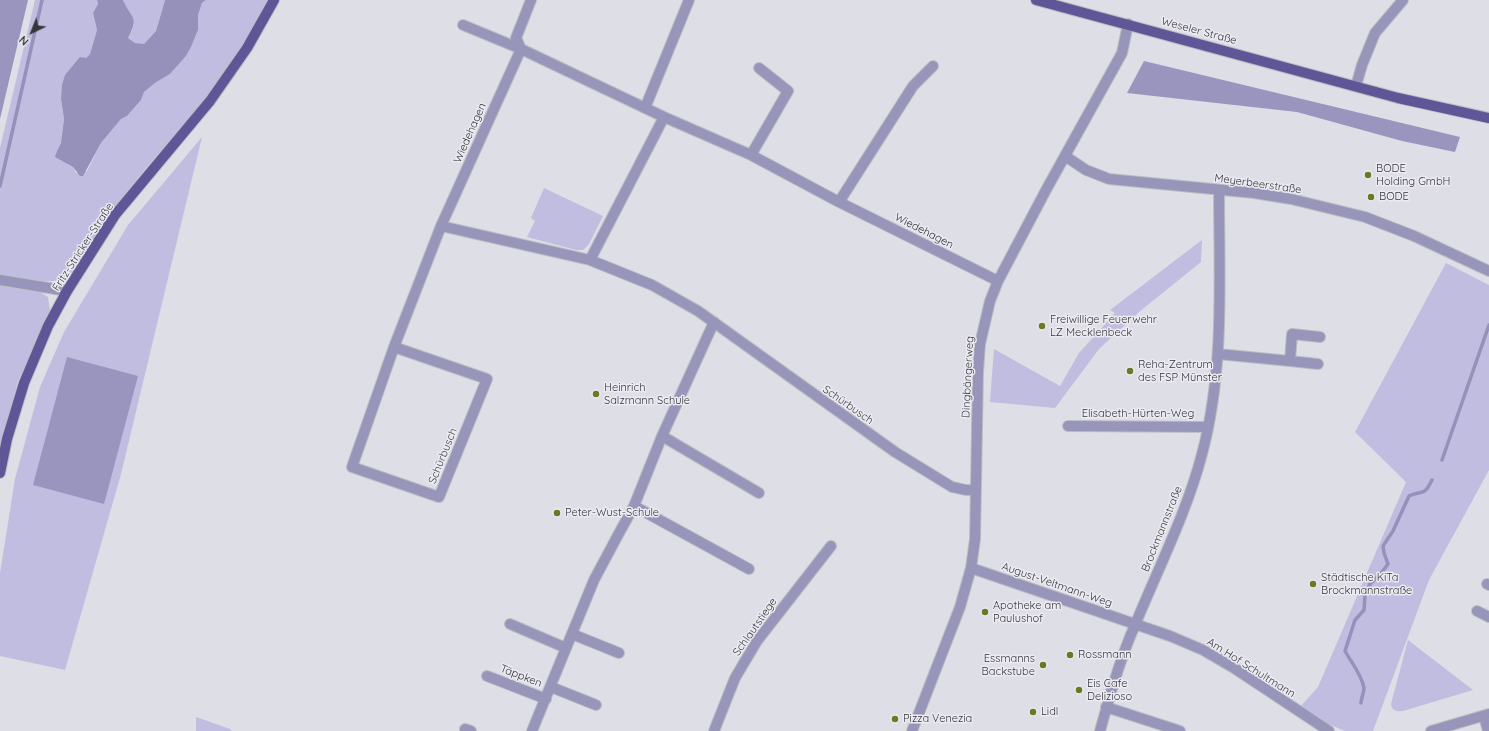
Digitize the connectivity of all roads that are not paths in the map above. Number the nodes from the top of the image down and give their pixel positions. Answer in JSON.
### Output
{"nodes":[{"id":1,"x":274,"y":0,"type":"edge"},
{"id":2,"x":530,"y":0,"type":"edge"},
{"id":3,"x":689,"y":0,"type":"edge"},
{"id":4,"x":1036,"y":0,"type":"edge"},
{"id":5,"x":1403,"y":0,"type":"edge"},
{"id":6,"x":1128,"y":24,"type":"junction"},
{"id":7,"x":463,"y":25,"type":"dead end"},
{"id":8,"x":521,"y":49,"type":"junction"},
{"id":9,"x":932,"y":66,"type":"dead end"},
{"id":10,"x":759,"y":68,"type":"dead end"},
{"id":11,"x":1356,"y":86,"type":"junction"},
{"id":12,"x":645,"y":108,"type":"junction"},
{"id":13,"x":664,"y":117,"type":"junction"},
{"id":14,"x":1489,"y":118,"type":"edge"},
{"id":15,"x":751,"y":155,"type":"junction"},
{"id":16,"x":1065,"y":156,"type":"junction"},
{"id":17,"x":1219,"y":190,"type":"junction"},
{"id":18,"x":839,"y":202,"type":"junction"},
{"id":19,"x":441,"y":226,"type":"junction"},
{"id":20,"x":590,"y":260,"type":"junction"},
{"id":21,"x":1489,"y":271,"type":"edge"},
{"id":22,"x":0,"y":280,"type":"edge"},
{"id":23,"x":998,"y":281,"type":"junction"},
{"id":24,"x":67,"y":291,"type":"junction"},
{"id":25,"x":714,"y":322,"type":"junction"},
{"id":26,"x":1320,"y":337,"type":"dead end"},
{"id":27,"x":394,"y":347,"type":"junction"},
{"id":28,"x":1218,"y":354,"type":"junction"},
{"id":29,"x":1290,"y":361,"type":"junction"},
{"id":30,"x":1318,"y":364,"type":"dead end"},
{"id":31,"x":1068,"y":426,"type":"dead end"},
{"id":32,"x":1208,"y":427,"type":"junction"},
{"id":33,"x":662,"y":436,"type":"junction"},
{"id":34,"x":0,"y":473,"type":"edge"},
{"id":35,"x":976,"y":490,"type":"junction"},
{"id":36,"x":759,"y":493,"type":"dead end"},
{"id":37,"x":634,"y":506,"type":"junction"},
{"id":38,"x":831,"y":546,"type":"dead end"},
{"id":39,"x":971,"y":568,"type":"junction"},
{"id":40,"x":749,"y":569,"type":"dead end"},
{"id":41,"x":1476,"y":610,"type":"dead end"},
{"id":42,"x":1489,"y":617,"type":"edge"},
{"id":43,"x":510,"y":624,"type":"dead end"},
{"id":44,"x":1135,"y":624,"type":"junction"},
{"id":45,"x":572,"y":634,"type":"junction"},
{"id":46,"x":566,"y":648,"type":"junction"},
{"id":47,"x":619,"y":653,"type":"dead end"},
{"id":48,"x":487,"y":676,"type":"dead end"},
{"id":49,"x":550,"y":687,"type":"junction"},
{"id":50,"x":546,"y":699,"type":"junction"},
{"id":51,"x":596,"y":705,"type":"dead end"},
{"id":52,"x":1106,"y":707,"type":"junction"},
{"id":53,"x":1487,"y":715,"type":"edge"},
{"id":54,"x":532,"y":731,"type":"edge"},
{"id":55,"x":714,"y":731,"type":"edge"},
{"id":56,"x":912,"y":731,"type":"edge"},
{"id":57,"x":1100,"y":731,"type":"edge"},
{"id":58,"x":1180,"y":731,"type":"edge"},
{"id":59,"x":1329,"y":731,"type":"edge"},
{"id":60,"x":1431,"y":731,"type":"edge"},
{"id":61,"x":1488,"y":731,"type":"edge"}],
"edges":[{"from":1,"to":24,"type":"main road","name":"Fritz-Stricker-Straße"},
{"from":2,"to":8,"type":"street"},
{"from":3,"to":12,"type":"street"},
{"from":4,"to":6,"type":"main road","name":"Weseler Straße"},
{"from":5,"to":11,"type":"street"},
{"from":6,"to":11,"type":"main road","name":"Weseler Straße"},
{"from":6,"to":16,"type":"street","name":"Dingbängerweg"},
{"from":7,"to":8,"type":"street","name":"Wiedehagen"},
{"from":8,"to":12,"type":"street","name":"Wiedehagen"},
{"from":8,"to":19,"type":"street","name":"Wiedehagen"},
{"from":9,"to":18,"type":"street"},
{"from":10,"to":15,"type":"street"},
{"from":11,"to":14,"type":"main road","name":"Weseler Straße"},
{"from":12,"to":13,"type":"street","name":"Wiedehagen"},
{"from":13,"to":15,"type":"street","name":"Wiedehagen"},
{"from":13,"to":20,"type":"street"},
{"from":15,"to":18,"type":"street","name":"Wiedehagen"},
{"from":16,"to":17,"type":"street","name":"Meyerbeerstraße"},
{"from":16,"to":23,"type":"street","name":"Dingbängerweg"},
{"from":17,"to":21,"type":"street","name":"Meyerbeerstraße"},
{"from":17,"to":28,"type":"street","name":"Brockmannstraße"},
{"from":18,"to":23,"type":"street","name":"Wiedehagen"},
{"from":19,"to":20,"type":"street","name":"Schürbusch"},
{"from":19,"to":27,"type":"street","name":"Schürbusch"},
{"from":20,"to":25,"type":"street","name":"Schürbusch"},
{"from":22,"to":24,"type":"street"},
{"from":23,"to":35,"type":"street","name":"Dingbängerweg"},
{"from":24,"to":34,"type":"main road","name":"Fritz-Stricker-Straße"},
{"from":25,"to":33,"type":"street"},
{"from":25,"to":35,"type":"street","name":"Schürbusch"},
{"from":26,"to":29,"type":"street"},
{"from":27,"to":27,"type":"street","name":"Schürbusch"},
{"from":28,"to":29,"type":"street"},
{"from":28,"to":32,"type":"street","name":"Brockmannstraße"},
{"from":29,"to":30,"type":"street"},
{"from":31,"to":32,"type":"street","name":"Elisabeth-Hürten-Weg"},
{"from":32,"to":44,"type":"street","name":"Brockmannstraße"},
{"from":33,"to":36,"type":"street"},
{"from":33,"to":37,"type":"street"},
{"from":35,"to":39,"type":"street","name":"Dingbängerweg"},
{"from":37,"to":40,"type":"street"},
{"from":37,"to":45,"type":"street","name":"Täppken"},
{"from":38,"to":55,"type":"street","name":"Schlautstiege"},
{"from":39,"to":44,"type":"street","name":"August-Veltmann-Weg"},
{"from":39,"to":56,"type":"street","name":"Dingbängerweg"},
{"from":41,"to":42,"type":"street"},
{"from":43,"to":46,"type":"street"},
{"from":44,"to":52,"type":"street","name":"Brockmannstraße"},
{"from":44,"to":59,"type":"street","name":"Am Hof Schultmann"},
{"from":45,"to":46,"type":"street","name":"Täppken"},
{"from":45,"to":47,"type":"street"},
{"from":46,"to":49,"type":"street","name":"Täppken"},
{"from":48,"to":50,"type":"street","name":"Täppken"},
{"from":49,"to":50,"type":"street","name":"Täppken"},
{"from":49,"to":51,"type":"street","name":"Täppken"},
{"from":50,"to":54,"type":"street","name":"Täppken"},
{"from":52,"to":57,"type":"street","name":"Brockmannstraße"},
{"from":52,"to":58,"type":"street"},
{"from":53,"to":60,"type":"street"},
{"from":53,"to":61,"type":"street"}]}
